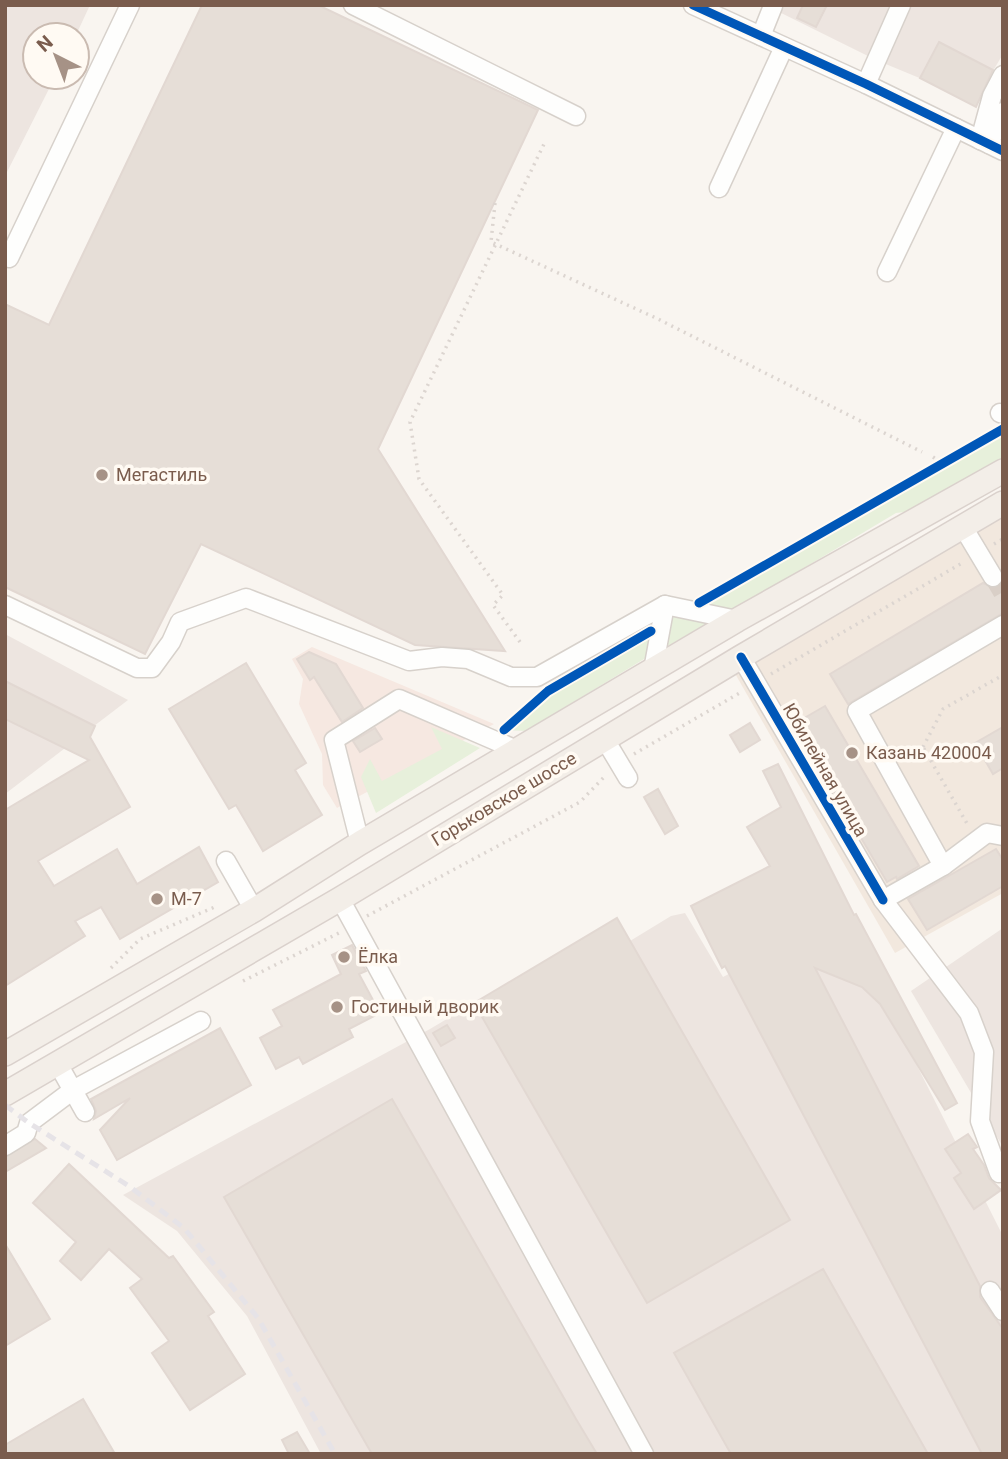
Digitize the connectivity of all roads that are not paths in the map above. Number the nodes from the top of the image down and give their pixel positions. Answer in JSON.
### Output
{"nodes":[{"id":1,"x":130,"y":5,"type":"edge"},
{"id":2,"x":353,"y":5,"type":"edge"},
{"id":3,"x":693,"y":5,"type":"edge"},
{"id":4,"x":901,"y":5,"type":"edge"},
{"id":5,"x":774,"y":6,"type":"edge"},
{"id":6,"x":761,"y":36,"type":"junction"},
{"id":7,"x":785,"y":47,"type":"junction"},
{"id":8,"x":1003,"y":75,"type":"edge"},
{"id":9,"x":866,"y":84,"type":"junction"},
{"id":10,"x":1003,"y":112,"type":"edge"},
{"id":11,"x":576,"y":116,"type":"dead end"},
{"id":12,"x":956,"y":128,"type":"junction"},
{"id":13,"x":990,"y":145,"type":"edge"},
{"id":14,"x":719,"y":188,"type":"dead end"},
{"id":15,"x":9,"y":258,"type":"dead end"},
{"id":16,"x":887,"y":272,"type":"dead end"},
{"id":17,"x":1003,"y":471,"type":"edge"},
{"id":18,"x":1003,"y":503,"type":"edge"},
{"id":19,"x":963,"y":527,"type":"junction"},
{"id":20,"x":993,"y":578,"type":"tunnel mouth"},
{"id":21,"x":5,"y":605,"type":"edge"},
{"id":22,"x":665,"y":605,"type":"junction"},
{"id":23,"x":737,"y":620,"type":"junction"},
{"id":24,"x":1003,"y":625,"type":"edge"},
{"id":25,"x":741,"y":657,"type":"junction"},
{"id":26,"x":653,"y":670,"type":"junction"},
{"id":27,"x":604,"y":738,"type":"junction"},
{"id":28,"x":519,"y":751,"type":"junction"},
{"id":29,"x":623,"y":770,"type":"road end"},
{"id":30,"x":1003,"y":836,"type":"edge"},
{"id":31,"x":360,"y":844,"type":"junction"},
{"id":32,"x":226,"y":861,"type":"dead end"},
{"id":33,"x":943,"y":866,"type":"junction"},
{"id":34,"x":340,"y":899,"type":"junction"},
{"id":35,"x":883,"y":900,"type":"junction"},
{"id":36,"x":254,"y":910,"type":"junction"},
{"id":37,"x":201,"y":1021,"type":"dead end"},
{"id":38,"x":5,"y":1054,"type":"edge"},
{"id":39,"x":58,"y":1064,"type":"junction"},
{"id":40,"x":73,"y":1090,"type":"junction"},
{"id":41,"x":5,"y":1094,"type":"edge"},
{"id":42,"x":85,"y":1112,"type":"dead end"},
{"id":43,"x":5,"y":1146,"type":"edge"},
{"id":44,"x":999,"y":1172,"type":"dead end"},
{"id":45,"x":990,"y":1291,"type":"dead end"},
{"id":46,"x":1003,"y":1311,"type":"edge"},
{"id":47,"x":644,"y":1454,"type":"edge"}],
"edges":[{"from":1,"to":15,"type":"street"},
{"from":2,"to":11,"type":"street"},
{"from":3,"to":6,"type":"street"},
{"from":4,"to":9,"type":"street"},
{"from":5,"to":6,"type":"street"},
{"from":6,"to":7,"type":"street"},
{"from":7,"to":9,"type":"street"},
{"from":7,"to":14,"type":"street"},
{"from":8,"to":13,"type":"street"},
{"from":9,"to":12,"type":"street"},
{"from":10,"to":13,"type":"street"},
{"from":12,"to":13,"type":"street"},
{"from":12,"to":16,"type":"street"},
{"from":17,"to":23,"type":"main road","name":"Горьковское шоссе"},
{"from":18,"to":19,"type":"main road","name":"Горьковское шоссе"},
{"from":19,"to":20,"type":"street"},
{"from":19,"to":25,"type":"main road","name":"Горьковское шоссе"},
{"from":21,"to":22,"type":"street"},
{"from":22,"to":23,"type":"street"},
{"from":22,"to":26,"type":"street"},
{"from":23,"to":26,"type":"main road","name":"Горьковское шоссе"},
{"from":24,"to":33,"type":"street"},
{"from":25,"to":27,"type":"main road","name":"Горьковское шоссе"},
{"from":25,"to":35,"type":"street","name":"Юбилейная улица"},
{"from":26,"to":28,"type":"main road","name":"Горьковское шоссе"},
{"from":27,"to":29,"type":"street"},
{"from":27,"to":34,"type":"main road","name":"Горьковское шоссе"},
{"from":28,"to":31,"type":"main road","name":"Горьковское шоссе"},
{"from":28,"to":31,"type":"street"},
{"from":30,"to":33,"type":"street"},
{"from":31,"to":36,"type":"main road","name":"Горьковское шоссе"},
{"from":32,"to":36,"type":"street"},
{"from":33,"to":35,"type":"street"},
{"from":34,"to":39,"type":"main road","name":"Горьковское шоссе"},
{"from":34,"to":47,"type":"street"},
{"from":35,"to":44,"type":"street","name":"Юбилейная улица"},
{"from":36,"to":38,"type":"main road","name":"Горьковское шоссе"},
{"from":37,"to":40,"type":"street"},
{"from":39,"to":40,"type":"street"},
{"from":39,"to":41,"type":"main road","name":"Горьковское шоссе"},
{"from":40,"to":42,"type":"street"},
{"from":40,"to":43,"type":"street"},
{"from":45,"to":46,"type":"street"}]}
